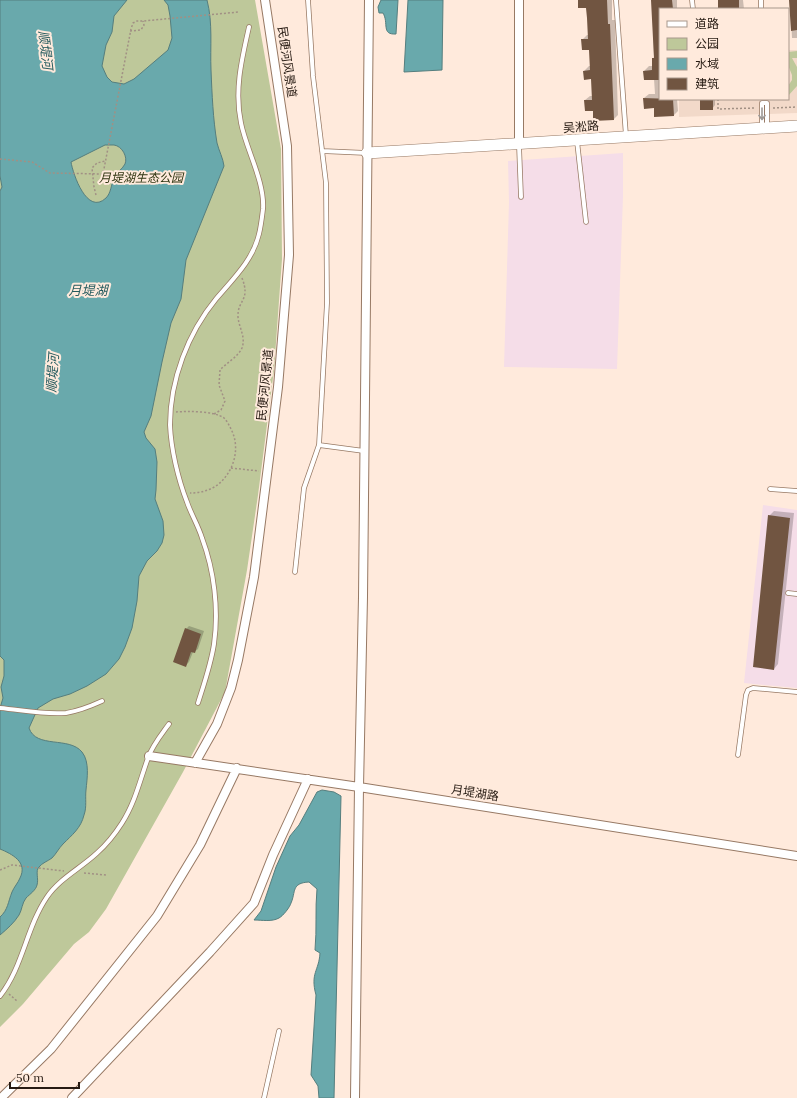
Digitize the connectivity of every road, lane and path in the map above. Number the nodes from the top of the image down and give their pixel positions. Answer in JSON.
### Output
{"nodes":[{"id":1,"x":265,"y":0,"type":"edge"},
{"id":2,"x":308,"y":0,"type":"edge"},
{"id":3,"x":369,"y":0,"type":"edge"},
{"id":4,"x":519,"y":0,"type":"edge"},
{"id":5,"x":616,"y":0,"type":"edge"},
{"id":6,"x":239,"y":12,"type":"dead end"},
{"id":7,"x":143,"y":21,"type":"junction"},
{"id":8,"x":249,"y":27,"type":"dead end"},
{"id":9,"x":130,"y":31,"type":"junction"},
{"id":10,"x":718,"y":100,"type":"edge"},
{"id":11,"x":797,"y":107,"type":"edge"},
{"id":12,"x":762,"y":108,"type":"junction"},
{"id":13,"x":767,"y":108,"type":"junction"},
{"id":14,"x":797,"y":126,"type":"edge"},
{"id":15,"x":765,"y":128,"type":"junction"},
{"id":16,"x":626,"y":137,"type":"junction"},
{"id":17,"x":577,"y":140,"type":"junction"},
{"id":18,"x":519,"y":144,"type":"junction"},
{"id":19,"x":322,"y":151,"type":"junction"},
{"id":20,"x":367,"y":153,"type":"junction"},
{"id":21,"x":0,"y":159,"type":"edge"},
{"id":22,"x":106,"y":161,"type":"junction"},
{"id":23,"x":92,"y":174,"type":"junction"},
{"id":24,"x":96,"y":195,"type":"dead end"},
{"id":25,"x":521,"y":197,"type":"dead end"},
{"id":26,"x":586,"y":222,"type":"dead end"},
{"id":27,"x":239,"y":272,"type":"junction"},
{"id":28,"x":171,"y":413,"type":"junction"},
{"id":29,"x":214,"y":414,"type":"junction"},
{"id":30,"x":319,"y":445,"type":"junction"},
{"id":31,"x":364,"y":451,"type":"junction"},
{"id":32,"x":231,"y":468,"type":"junction"},
{"id":33,"x":267,"y":471,"type":"junction"},
{"id":34,"x":770,"y":489,"type":"dead end"},
{"id":35,"x":797,"y":491,"type":"edge"},
{"id":36,"x":184,"y":493,"type":"junction"},
{"id":37,"x":295,"y":572,"type":"dead end"},
{"id":38,"x":788,"y":593,"type":"dead end"},
{"id":39,"x":797,"y":594,"type":"edge"},
{"id":40,"x":797,"y":692,"type":"edge"},
{"id":41,"x":102,"y":701,"type":"dead end"},
{"id":42,"x":198,"y":703,"type":"dead end"},
{"id":43,"x":0,"y":708,"type":"edge"},
{"id":44,"x":169,"y":724,"type":"dead end"},
{"id":45,"x":738,"y":755,"type":"dead end"},
{"id":46,"x":148,"y":756,"type":"junction"},
{"id":47,"x":195,"y":763,"type":"junction"},
{"id":48,"x":238,"y":768,"type":"junction"},
{"id":49,"x":308,"y":779,"type":"junction"},
{"id":50,"x":359,"y":787,"type":"junction"},
{"id":51,"x":797,"y":856,"type":"edge"},
{"id":52,"x":50,"y":869,"type":"dead end"},
{"id":53,"x":0,"y":870,"type":"edge"},
{"id":54,"x":0,"y":996,"type":"edge"},
{"id":55,"x":279,"y":1031,"type":"dead end"},
{"id":56,"x":1,"y":1098,"type":"edge"},
{"id":57,"x":72,"y":1098,"type":"edge"},
{"id":58,"x":264,"y":1098,"type":"edge"},
{"id":59,"x":355,"y":1098,"type":"edge"}],
"edges":[{"from":1,"to":33,"type":"street","name":"民便河风景道"},
{"from":2,"to":19,"type":"lane"},
{"from":3,"to":20,"type":"street"},
{"from":4,"to":18,"type":"street"},
{"from":5,"to":16,"type":"lane"},
{"from":6,"to":7,"type":"path"},
{"from":7,"to":9,"type":"path"},
{"from":7,"to":9,"type":"path"},
{"from":8,"to":27,"type":"lane"},
{"from":9,"to":22,"type":"path"},
{"from":10,"to":12,"type":"path"},
{"from":11,"to":13,"type":"path"},
{"from":12,"to":13,"type":"lane"},
{"from":12,"to":15,"type":"lane","one_way":true},
{"from":13,"to":15,"type":"lane"},
{"from":14,"to":15,"type":"street","name":"吴淞路"},
{"from":15,"to":16,"type":"street","name":"吴淞路"},
{"from":16,"to":17,"type":"street","name":"吴淞路"},
{"from":17,"to":18,"type":"street","name":"吴淞路"},
{"from":17,"to":26,"type":"lane"},
{"from":18,"to":20,"type":"street","name":"吴淞路"},
{"from":18,"to":25,"type":"lane"},
{"from":19,"to":20,"type":"lane"},
{"from":19,"to":30,"type":"lane"},
{"from":20,"to":31,"type":"street"},
{"from":21,"to":23,"type":"path"},
{"from":22,"to":23,"type":"path"},
{"from":22,"to":23,"type":"path"},
{"from":23,"to":24,"type":"path"},
{"from":27,"to":28,"type":"lane"},
{"from":27,"to":29,"type":"path"},
{"from":28,"to":29,"type":"path"},
{"from":28,"to":36,"type":"lane"},
{"from":29,"to":32,"type":"path"},
{"from":30,"to":31,"type":"lane"},
{"from":30,"to":37,"type":"lane"},
{"from":31,"to":50,"type":"street"},
{"from":32,"to":33,"type":"path"},
{"from":32,"to":36,"type":"path"},
{"from":33,"to":47,"type":"street","name":"民便河风景道"},
{"from":34,"to":35,"type":"lane"},
{"from":36,"to":42,"type":"lane"},
{"from":38,"to":39,"type":"lane"},
{"from":40,"to":45,"type":"lane"},
{"from":41,"to":43,"type":"lane"},
{"from":44,"to":46,"type":"lane"},
{"from":46,"to":47,"type":"street","name":"月堤湖路"},
{"from":46,"to":54,"type":"lane"},
{"from":47,"to":48,"type":"street","name":"月堤湖路"},
{"from":48,"to":49,"type":"street","name":"月堤湖路"},
{"from":48,"to":56,"type":"street"},
{"from":49,"to":50,"type":"street","name":"月堤湖路"},
{"from":49,"to":57,"type":"street"},
{"from":50,"to":51,"type":"street","name":"月堤湖路"},
{"from":50,"to":59,"type":"street"},
{"from":52,"to":53,"type":"path"},
{"from":55,"to":58,"type":"lane"}]}
